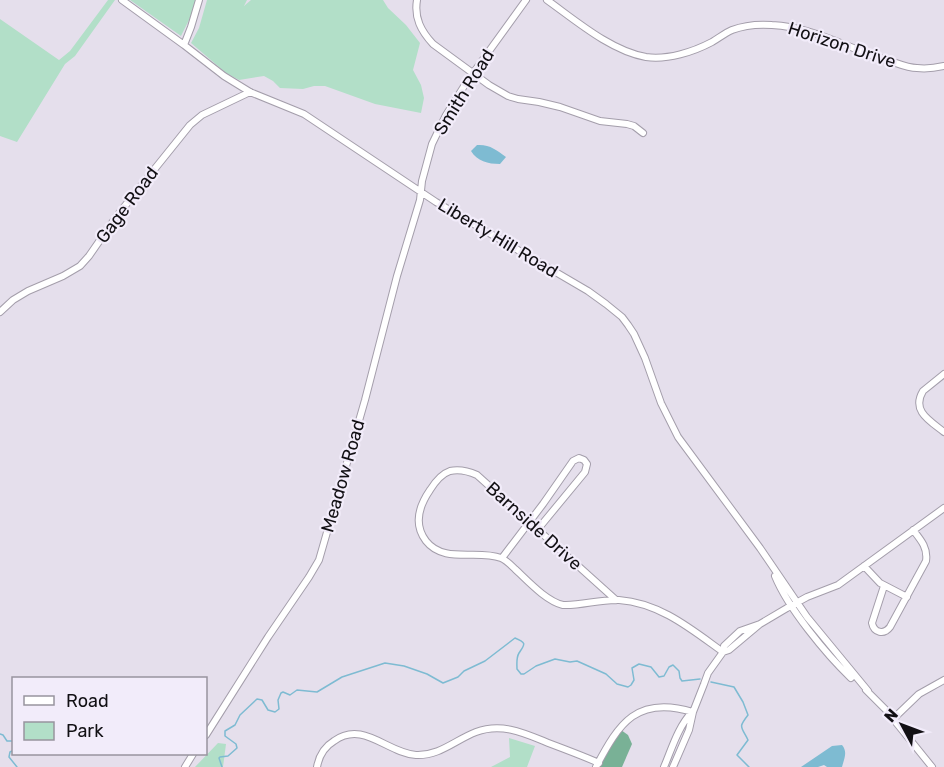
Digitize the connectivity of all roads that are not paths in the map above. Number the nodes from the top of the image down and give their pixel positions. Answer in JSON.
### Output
{"nodes":[{"id":1,"x":122,"y":0,"type":"edge"},
{"id":2,"x":199,"y":0,"type":"edge"},
{"id":3,"x":417,"y":0,"type":"edge"},
{"id":4,"x":526,"y":0,"type":"edge"},
{"id":5,"x":547,"y":0,"type":"edge"},
{"id":6,"x":184,"y":45,"type":"junction"},
{"id":7,"x":944,"y":66,"type":"edge"},
{"id":8,"x":474,"y":73,"type":"junction"},
{"id":9,"x":250,"y":92,"type":"junction"},
{"id":10,"x":643,"y":133,"type":"dead end"},
{"id":11,"x":422,"y":192,"type":"junction"},
{"id":12,"x":0,"y":312,"type":"edge"},
{"id":13,"x":944,"y":374,"type":"edge"},
{"id":14,"x":944,"y":432,"type":"edge"},
{"id":15,"x":944,"y":508,"type":"edge"},
{"id":16,"x":529,"y":522,"type":"junction"},
{"id":17,"x":538,"y":529,"type":"junction"},
{"id":18,"x":912,"y":530,"type":"junction"},
{"id":19,"x":502,"y":558,"type":"junction"},
{"id":20,"x":864,"y":566,"type":"junction"},
{"id":21,"x":884,"y":586,"type":"junction"},
{"id":22,"x":907,"y":597,"type":"junction"},
{"id":23,"x":616,"y":600,"type":"junction"},
{"id":24,"x":794,"y":604,"type":"junction"},
{"id":25,"x":723,"y":652,"type":"junction"},
{"id":26,"x":944,"y":680,"type":"edge"},
{"id":27,"x":693,"y":712,"type":"junction"},
{"id":28,"x":893,"y":719,"type":"junction"},
{"id":29,"x":207,"y":733,"type":"edge"},
{"id":30,"x":598,"y":765,"type":"edge"},
{"id":31,"x":316,"y":767,"type":"edge"},
{"id":32,"x":664,"y":767,"type":"edge"},
{"id":33,"x":673,"y":767,"type":"edge"},
{"id":34,"x":933,"y":767,"type":"edge"}],
"edges":[{"from":1,"to":6,"type":"street","name":"Liberty Hill Road"},
{"from":2,"to":6,"type":"street"},
{"from":3,"to":8,"type":"street"},
{"from":4,"to":8,"type":"street","name":"Smith Road"},
{"from":5,"to":7,"type":"street","name":"Horizon Drive"},
{"from":6,"to":9,"type":"street","name":"Liberty Hill Road"},
{"from":8,"to":10,"type":"street"},
{"from":8,"to":11,"type":"street","name":"Smith Road"},
{"from":9,"to":11,"type":"street","name":"Liberty Hill Road"},
{"from":9,"to":12,"type":"street","name":"Gage Road"},
{"from":11,"to":24,"type":"street","name":"Liberty Hill Road"},
{"from":11,"to":29,"type":"street","name":"Meadow Road"},
{"from":13,"to":14,"type":"street"},
{"from":15,"to":18,"type":"street"},
{"from":16,"to":17,"type":"street","name":"Barnside Drive"},
{"from":16,"to":17,"type":"street"},
{"from":16,"to":19,"type":"street"},
{"from":16,"to":19,"type":"street","name":"Barnside Drive"},
{"from":17,"to":23,"type":"street","name":"Barnside Drive"},
{"from":18,"to":20,"type":"street"},
{"from":18,"to":22,"type":"street"},
{"from":19,"to":23,"type":"street"},
{"from":20,"to":21,"type":"street"},
{"from":20,"to":24,"type":"street"},
{"from":21,"to":22,"type":"street"},
{"from":21,"to":22,"type":"street"},
{"from":23,"to":25,"type":"street"},
{"from":24,"to":25,"type":"street"},
{"from":24,"to":28,"type":"street","name":"Liberty Hill Road"},
{"from":25,"to":27,"type":"street"},
{"from":26,"to":28,"type":"street"},
{"from":27,"to":30,"type":"street"},
{"from":27,"to":32,"type":"street"},
{"from":27,"to":33,"type":"street"},
{"from":28,"to":34,"type":"street","name":"Liberty Hill Road"},
{"from":30,"to":31,"type":"street"}]}
